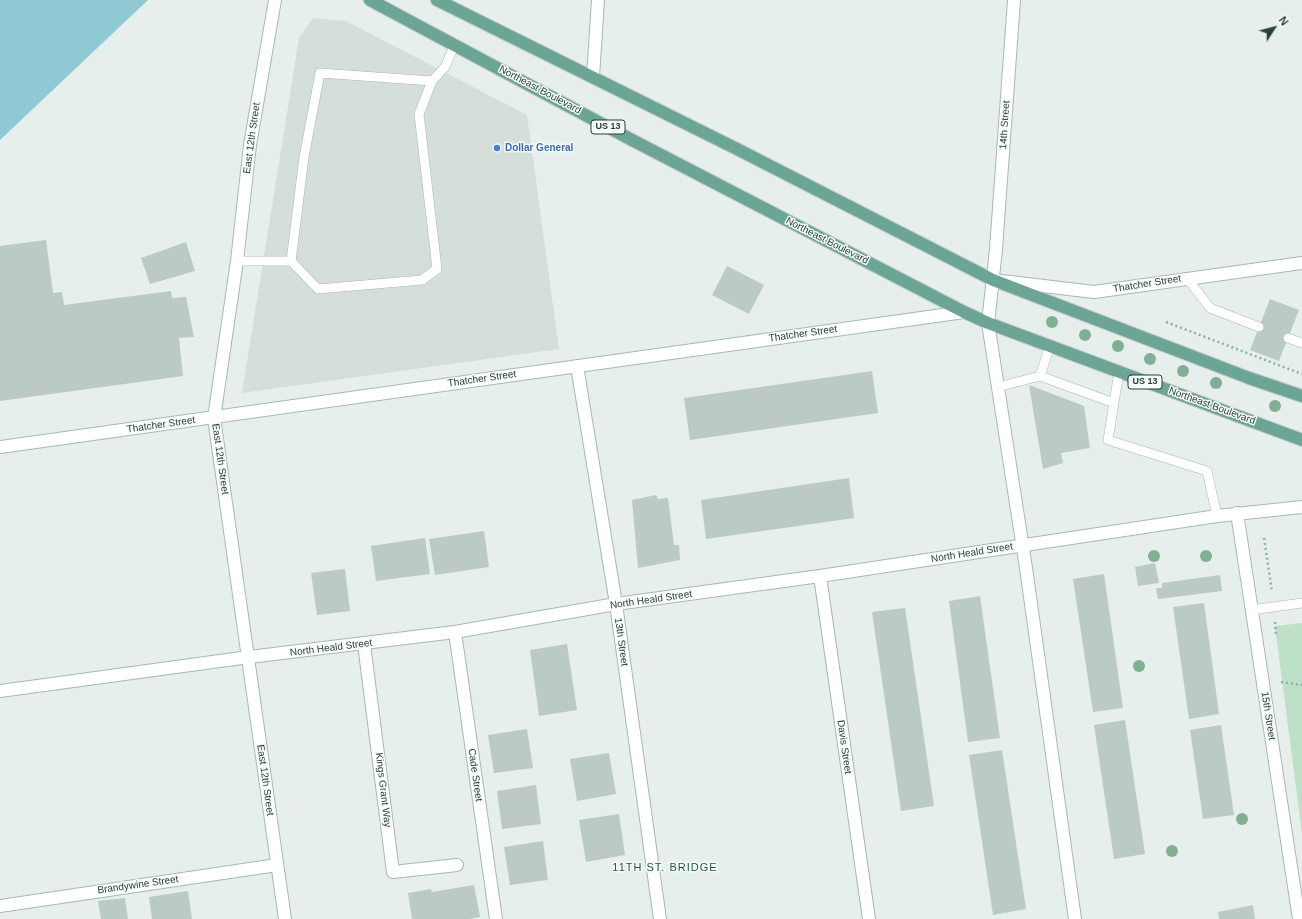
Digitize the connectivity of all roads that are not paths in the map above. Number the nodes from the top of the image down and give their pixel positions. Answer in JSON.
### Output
{"nodes":[{"id":1,"x":275,"y":0,"type":"edge"},
{"id":2,"x":370,"y":0,"type":"edge"},
{"id":3,"x":438,"y":0,"type":"edge"},
{"id":4,"x":598,"y":0,"type":"edge"},
{"id":5,"x":1014,"y":0,"type":"edge"},
{"id":6,"x":455,"y":44,"type":"junction"},
{"id":7,"x":593,"y":77,"type":"junction"},
{"id":8,"x":432,"y":81,"type":"junction"},
{"id":9,"x":237,"y":261,"type":"junction"},
{"id":10,"x":291,"y":261,"type":"junction"},
{"id":11,"x":1302,"y":263,"type":"edge"},
{"id":12,"x":1187,"y":278,"type":"junction"},
{"id":13,"x":993,"y":280,"type":"junction"},
{"id":14,"x":964,"y":312,"type":"junction"},
{"id":15,"x":988,"y":323,"type":"junction"},
{"id":16,"x":1259,"y":327,"type":"dead end"},
{"id":17,"x":1288,"y":338,"type":"dead end"},
{"id":18,"x":1302,"y":343,"type":"edge"},
{"id":19,"x":1050,"y":346,"type":"junction"},
{"id":20,"x":577,"y":366,"type":"junction"},
{"id":21,"x":1119,"y":372,"type":"junction"},
{"id":22,"x":1040,"y":376,"type":"junction"},
{"id":23,"x":998,"y":387,"type":"junction"},
{"id":24,"x":1302,"y":396,"type":"edge"},
{"id":25,"x":1114,"y":403,"type":"junction"},
{"id":26,"x":214,"y":418,"type":"junction"},
{"id":27,"x":1302,"y":440,"type":"edge"},
{"id":28,"x":0,"y":447,"type":"edge"},
{"id":29,"x":1302,"y":507,"type":"edge"},
{"id":30,"x":1237,"y":513,"type":"junction"},
{"id":31,"x":1218,"y":516,"type":"junction"},
{"id":32,"x":1022,"y":546,"type":"junction"},
{"id":33,"x":820,"y":576,"type":"junction"},
{"id":34,"x":1302,"y":603,"type":"edge"},
{"id":35,"x":616,"y":604,"type":"junction"},
{"id":36,"x":1252,"y":610,"type":"junction"},
{"id":37,"x":455,"y":632,"type":"junction"},
{"id":38,"x":364,"y":644,"type":"junction"},
{"id":39,"x":249,"y":657,"type":"junction"},
{"id":40,"x":0,"y":692,"type":"edge"},
{"id":41,"x":277,"y":865,"type":"junction"},
{"id":42,"x":457,"y":865,"type":"dead end"},
{"id":43,"x":1299,"y":899,"type":"edge"},
{"id":44,"x":0,"y":906,"type":"edge"},
{"id":45,"x":284,"y":919,"type":"edge"},
{"id":46,"x":496,"y":919,"type":"edge"},
{"id":47,"x":660,"y":919,"type":"edge"},
{"id":48,"x":869,"y":919,"type":"edge"},
{"id":49,"x":1074,"y":919,"type":"edge"},
{"id":50,"x":1298,"y":919,"type":"edge"}],
"edges":[{"from":1,"to":9,"type":"street","name":"East 12th Street"},
{"from":2,"to":6,"type":"main road","name":"Northeast Boulevard","number":"US 13"},
{"from":3,"to":7,"type":"main road"},
{"from":4,"to":7,"type":"street"},
{"from":5,"to":13,"type":"street","name":"14th Street"},
{"from":6,"to":8,"type":"lane"},
{"from":6,"to":14,"type":"main road","name":"Northeast Boulevard","number":"US 13"},
{"from":7,"to":13,"type":"main road"},
{"from":8,"to":10,"type":"lane"},
{"from":8,"to":10,"type":"lane"},
{"from":9,"to":10,"type":"lane"},
{"from":9,"to":26,"type":"street","name":"East 12th Street"},
{"from":11,"to":12,"type":"street","name":"Thatcher Street"},
{"from":12,"to":13,"type":"street","name":"Thatcher Street"},
{"from":12,"to":16,"type":"lane"},
{"from":13,"to":15,"type":"street","name":"14th Street"},
{"from":13,"to":24,"type":"main road"},
{"from":14,"to":15,"type":"main road","name":"Northeast Boulevard","number":"US 13"},
{"from":14,"to":20,"type":"street","name":"Thatcher Street"},
{"from":15,"to":19,"type":"main road","name":"Northeast Boulevard","number":"US 13"},
{"from":15,"to":23,"type":"street","name":"14th Street"},
{"from":17,"to":18,"type":"lane"},
{"from":19,"to":21,"type":"main road","name":"Northeast Boulevard","number":"US 13"},
{"from":19,"to":22,"type":"lane"},
{"from":20,"to":26,"type":"street","name":"Thatcher Street"},
{"from":20,"to":35,"type":"street","name":"13th Street"},
{"from":21,"to":25,"type":"lane"},
{"from":21,"to":27,"type":"main road","name":"Northeast Boulevard","number":"US 13"},
{"from":22,"to":23,"type":"lane"},
{"from":22,"to":25,"type":"lane"},
{"from":23,"to":32,"type":"street","name":"14th Street"},
{"from":25,"to":31,"type":"lane"},
{"from":26,"to":28,"type":"street","name":"Thatcher Street"},
{"from":26,"to":39,"type":"street","name":"East 12th Street"},
{"from":29,"to":30,"type":"street","name":"North Heald Street"},
{"from":30,"to":31,"type":"street","name":"North Heald Street"},
{"from":30,"to":36,"type":"street","name":"15th Street"},
{"from":31,"to":32,"type":"street","name":"North Heald Street"},
{"from":32,"to":33,"type":"street","name":"North Heald Street"},
{"from":32,"to":49,"type":"street","name":"14th Street"},
{"from":33,"to":35,"type":"street","name":"North Heald Street"},
{"from":33,"to":48,"type":"street","name":"Davis Street"},
{"from":34,"to":36,"type":"lane"},
{"from":35,"to":37,"type":"street","name":"North Heald Street"},
{"from":35,"to":47,"type":"street","name":"13th Street"},
{"from":36,"to":43,"type":"street","name":"15th Street"},
{"from":37,"to":38,"type":"street","name":"North Heald Street"},
{"from":37,"to":46,"type":"street","name":"Cade Street"},
{"from":38,"to":39,"type":"street","name":"North Heald Street"},
{"from":38,"to":42,"type":"street","name":"Kings Grant Way"},
{"from":39,"to":40,"type":"street","name":"North Heald Street"},
{"from":39,"to":41,"type":"street","name":"East 12th Street"},
{"from":41,"to":44,"type":"street","name":"Brandywine Street"},
{"from":41,"to":45,"type":"street","name":"East 12th Street"},
{"from":43,"to":50,"type":"street","name":"15th Street"}]}
